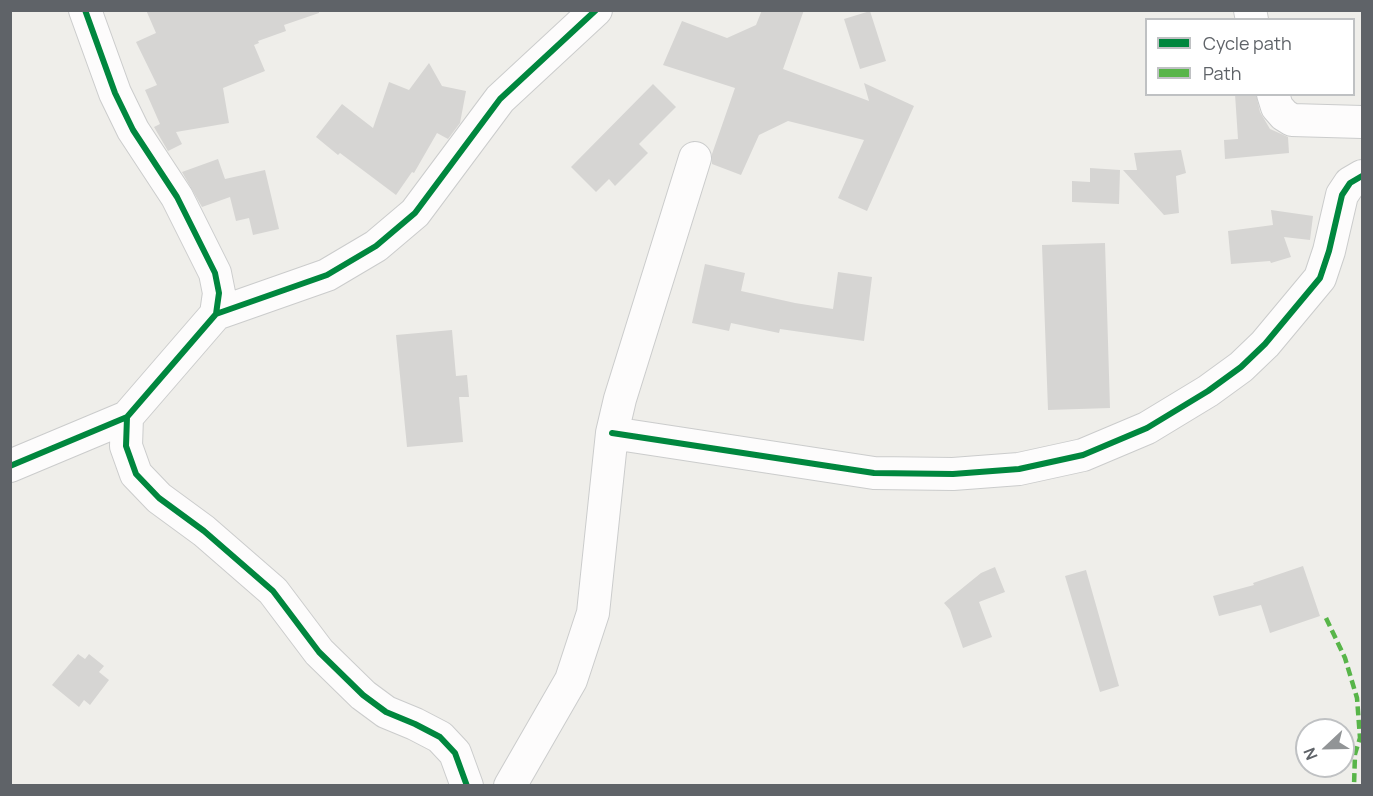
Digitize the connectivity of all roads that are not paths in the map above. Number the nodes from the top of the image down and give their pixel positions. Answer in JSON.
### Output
{"nodes":[{"id":1,"x":85,"y":10,"type":"edge"},
{"id":2,"x":596,"y":10,"type":"edge"},
{"id":3,"x":1273,"y":96,"type":"edge"},
{"id":4,"x":1362,"y":122,"type":"edge"},
{"id":5,"x":695,"y":159,"type":"dead end"},
{"id":6,"x":1362,"y":176,"type":"edge"},
{"id":7,"x":216,"y":314,"type":"junction"},
{"id":8,"x":127,"y":417,"type":"junction"},
{"id":9,"x":612,"y":433,"type":"junction"},
{"id":10,"x":10,"y":466,"type":"edge"},
{"id":11,"x":467,"y":786,"type":"edge"},
{"id":12,"x":510,"y":786,"type":"edge"}],
"edges":[{"from":1,"to":7,"type":"street"},
{"from":2,"to":7,"type":"street"},
{"from":3,"to":4,"type":"street"},
{"from":5,"to":9,"type":"street"},
{"from":6,"to":9,"type":"street"},
{"from":7,"to":8,"type":"street"},
{"from":8,"to":10,"type":"street"},
{"from":8,"to":11,"type":"street"},
{"from":9,"to":12,"type":"street"}]}
